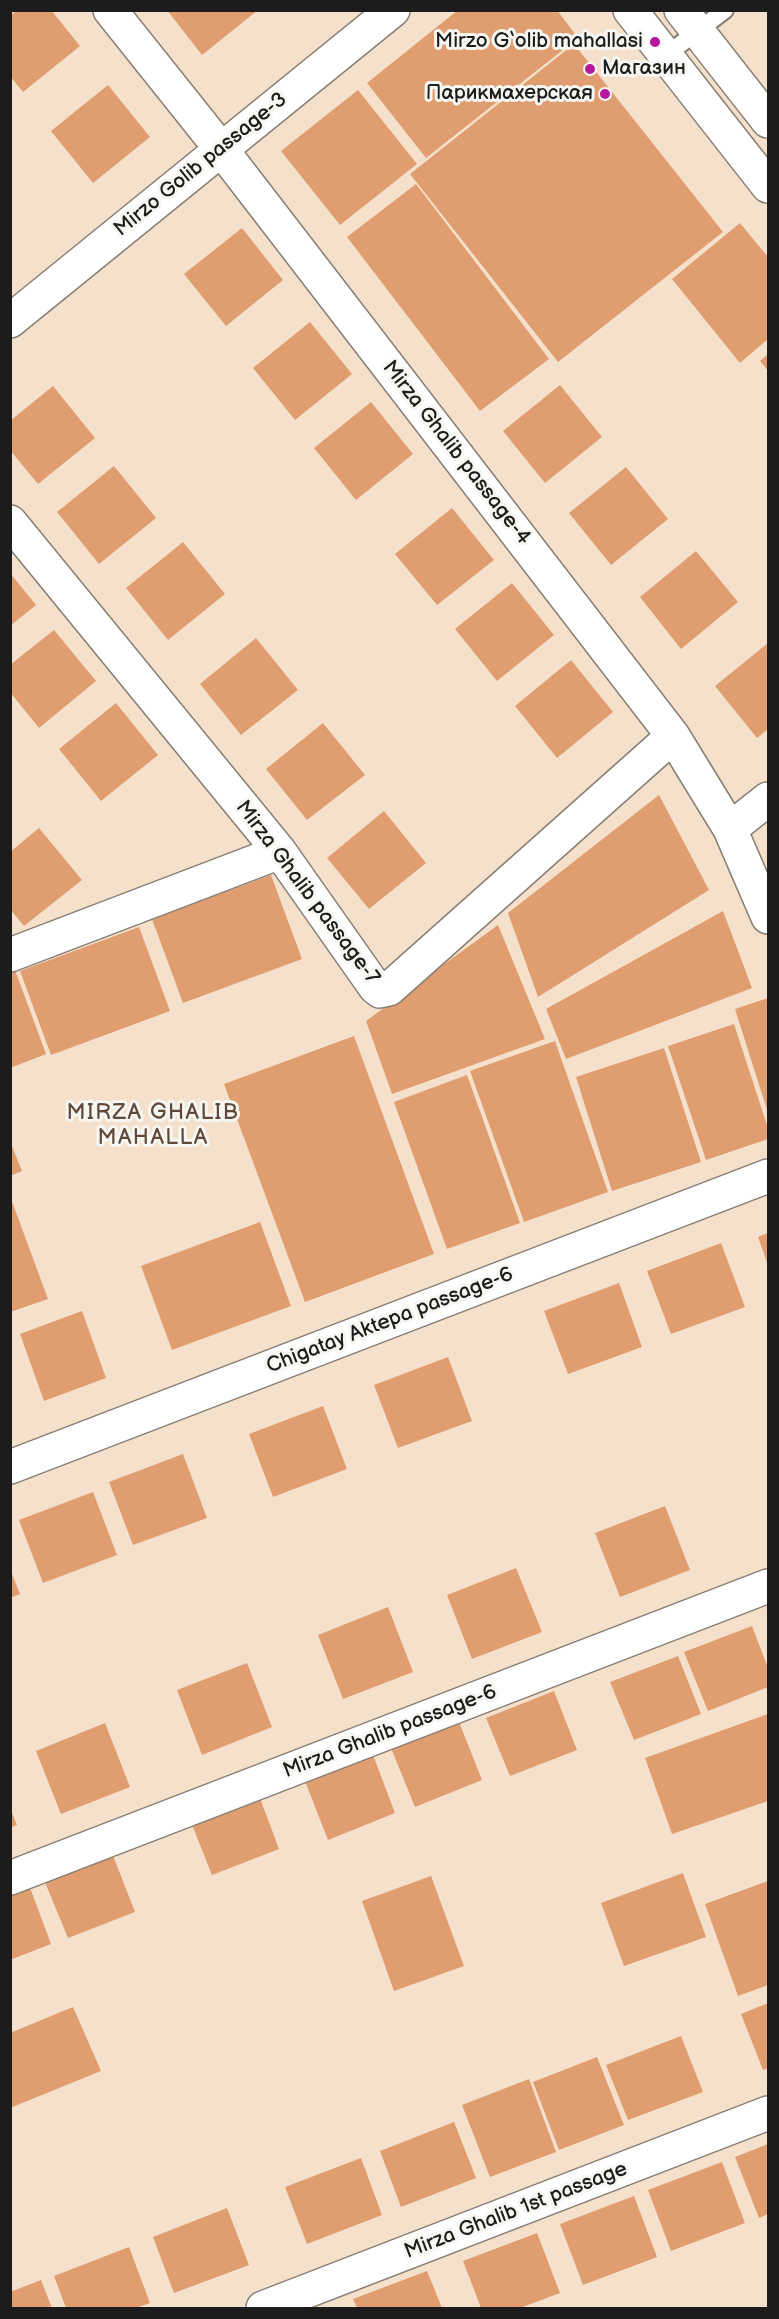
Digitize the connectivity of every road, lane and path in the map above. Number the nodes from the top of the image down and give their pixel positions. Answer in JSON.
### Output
{"nodes":[{"id":1,"x":110,"y":10,"type":"edge"},
{"id":2,"x":393,"y":10,"type":"edge"},
{"id":3,"x":630,"y":10,"type":"edge"},
{"id":4,"x":725,"y":10,"type":"edge"},
{"id":5,"x":689,"y":21,"type":"edge"},
{"id":6,"x":665,"y":56,"type":"junction"},
{"id":7,"x":768,"y":121,"type":"edge"},
{"id":8,"x":221,"y":148,"type":"junction"},
{"id":9,"x":768,"y":186,"type":"edge"},
{"id":10,"x":10,"y":321,"type":"edge"},
{"id":11,"x":10,"y":522,"type":"edge"},
{"id":12,"x":674,"y":736,"type":"junction"},
{"id":13,"x":768,"y":799,"type":"edge"},
{"id":14,"x":730,"y":829,"type":"junction"},
{"id":15,"x":280,"y":852,"type":"junction"},
{"id":16,"x":768,"y":917,"type":"edge"},
{"id":17,"x":10,"y":956,"type":"edge"},
{"id":18,"x":768,"y":1176,"type":"edge"},
{"id":19,"x":10,"y":1467,"type":"edge"},
{"id":20,"x":768,"y":1586,"type":"edge"},
{"id":21,"x":10,"y":1878,"type":"edge"},
{"id":22,"x":768,"y":2113,"type":"edge"},
{"id":23,"x":263,"y":2308,"type":"edge"}],
"edges":[{"from":1,"to":8,"type":"street","name":"Mirza Ghalib passage-4"},
{"from":2,"to":8,"type":"street","name":"Mirzo Golib passage-3"},
{"from":3,"to":6,"type":"street"},
{"from":4,"to":5,"type":"lane"},
{"from":5,"to":6,"type":"lane"},
{"from":5,"to":7,"type":"street"},
{"from":6,"to":9,"type":"street"},
{"from":8,"to":10,"type":"street","name":"Mirzo Golib passage-3"},
{"from":8,"to":12,"type":"street","name":"Mirza Ghalib passage-4"},
{"from":11,"to":15,"type":"street","name":"Mirza Ghalib passage-7"},
{"from":12,"to":14,"type":"street","name":"Mirza Ghalib passage-4"},
{"from":12,"to":15,"type":"street","name":"Mirza Ghalib passage-7"},
{"from":13,"to":14,"type":"street"},
{"from":14,"to":16,"type":"street","name":"Mirza Ghalib passage-4"},
{"from":15,"to":17,"type":"street"},
{"from":18,"to":19,"type":"street","name":"Chigatay Aktepa passage-6"},
{"from":20,"to":21,"type":"street","name":"Mirza Ghalib passage-6"},
{"from":22,"to":23,"type":"street","name":"Mirza Ghalib 1st passage"}]}
